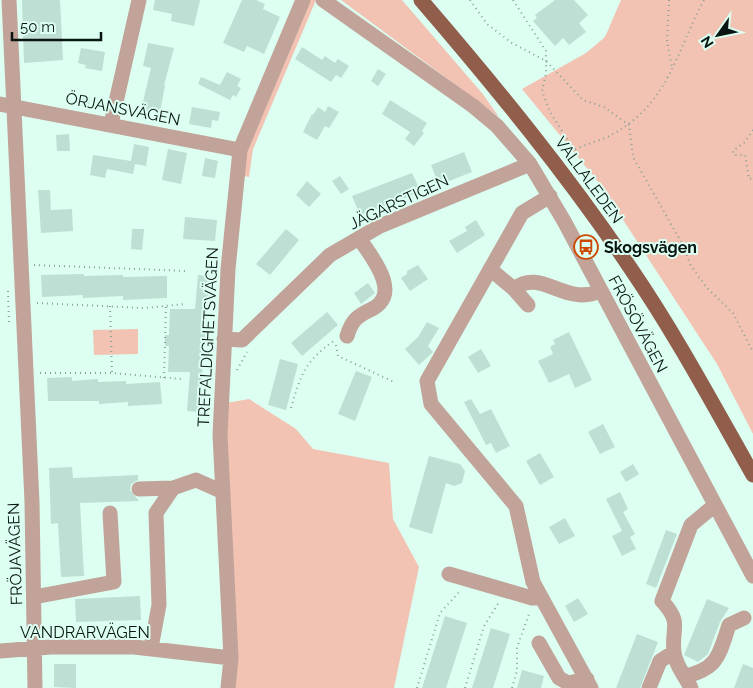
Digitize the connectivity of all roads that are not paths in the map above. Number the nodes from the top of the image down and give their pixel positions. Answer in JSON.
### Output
{"nodes":[{"id":1,"x":9,"y":0,"type":"edge"},
{"id":2,"x":139,"y":0,"type":"edge"},
{"id":3,"x":303,"y":0,"type":"edge"},
{"id":4,"x":323,"y":0,"type":"edge"},
{"id":5,"x":421,"y":0,"type":"edge"},
{"id":6,"x":7,"y":105,"type":"edge"},
{"id":7,"x":111,"y":124,"type":"junction"},
{"id":8,"x":240,"y":150,"type":"junction"},
{"id":9,"x":530,"y":164,"type":"junction"},
{"id":10,"x":550,"y":196,"type":"junction"},
{"id":11,"x":359,"y":238,"type":"junction"},
{"id":12,"x":490,"y":269,"type":"junction"},
{"id":13,"x":514,"y":289,"type":"junction"},
{"id":14,"x":600,"y":291,"type":"junction"},
{"id":15,"x":528,"y":305,"type":"dead end"},
{"id":16,"x":347,"y":336,"type":"dead end"},
{"id":17,"x":224,"y":339,"type":"junction"},
{"id":18,"x":753,"y":475,"type":"edge"},
{"id":19,"x":172,"y":488,"type":"junction"},
{"id":20,"x":139,"y":489,"type":"dead end"},
{"id":21,"x":223,"y":492,"type":"junction"},
{"id":22,"x":715,"y":506,"type":"junction"},
{"id":23,"x":110,"y":513,"type":"dead end"},
{"id":24,"x":449,"y":574,"type":"dead end"},
{"id":25,"x":753,"y":576,"type":"edge"},
{"id":26,"x":34,"y":596,"type":"junction"},
{"id":27,"x":539,"y":598,"type":"junction"},
{"id":28,"x":744,"y":618,"type":"dead end"},
{"id":29,"x":539,"y":642,"type":"dead end"},
{"id":30,"x":35,"y":648,"type":"junction"},
{"id":31,"x":151,"y":648,"type":"junction"},
{"id":32,"x":0,"y":651,"type":"edge"},
{"id":33,"x":674,"y":652,"type":"junction"},
{"id":34,"x":231,"y":658,"type":"junction"},
{"id":35,"x":688,"y":682,"type":"edge"},
{"id":36,"x":589,"y":684,"type":"edge"},
{"id":37,"x":35,"y":688,"type":"edge"},
{"id":38,"x":228,"y":688,"type":"edge"},
{"id":39,"x":649,"y":688,"type":"edge"}],
"edges":[{"from":1,"to":6,"type":"street","name":"FRÖJAVÄGEN"},
{"from":2,"to":7,"type":"street"},
{"from":3,"to":8,"type":"street","name":"TREFALDIGHETSVÄGEN"},
{"from":4,"to":9,"type":"street","name":"FRÖSÖVÄGEN"},
{"from":5,"to":18,"type":"main road","name":"VALLALEDEN"},
{"from":6,"to":7,"type":"street","name":"ÖRJANSVÄGEN"},
{"from":6,"to":26,"type":"street","name":"FRÖJAVÄGEN"},
{"from":7,"to":8,"type":"street","name":"ÖRJANSVÄGEN"},
{"from":8,"to":17,"type":"street","name":"TREFALDIGHETSVÄGEN"},
{"from":9,"to":10,"type":"street","name":"FRÖSÖVÄGEN"},
{"from":9,"to":11,"type":"street","name":"JÄGARSTIGEN"},
{"from":10,"to":12,"type":"street"},
{"from":10,"to":14,"type":"street","name":"FRÖSÖVÄGEN"},
{"from":11,"to":16,"type":"street"},
{"from":11,"to":17,"type":"street","name":"JÄGARSTIGEN"},
{"from":12,"to":13,"type":"street"},
{"from":12,"to":27,"type":"street"},
{"from":13,"to":14,"type":"street"},
{"from":13,"to":15,"type":"street"},
{"from":14,"to":22,"type":"street","name":"FRÖSÖVÄGEN"},
{"from":17,"to":21,"type":"street","name":"TREFALDIGHETSVÄGEN"},
{"from":19,"to":20,"type":"street"},
{"from":19,"to":21,"type":"street"},
{"from":19,"to":31,"type":"street"},
{"from":21,"to":34,"type":"street","name":"TREFALDIGHETSVÄGEN"},
{"from":22,"to":25,"type":"street","name":"FRÖSÖVÄGEN"},
{"from":22,"to":33,"type":"street"},
{"from":23,"to":26,"type":"street"},
{"from":24,"to":27,"type":"street"},
{"from":26,"to":30,"type":"street","name":"FRÖJAVÄGEN"},
{"from":27,"to":36,"type":"street"},
{"from":28,"to":35,"type":"street"},
{"from":29,"to":36,"type":"street"},
{"from":30,"to":31,"type":"street","name":"VANDRARVÄGEN"},
{"from":30,"to":32,"type":"street","name":"VANDRARVÄGEN"},
{"from":30,"to":37,"type":"street","name":"FRÖJAVÄGEN"},
{"from":31,"to":34,"type":"street","name":"VANDRARVÄGEN"},
{"from":33,"to":35,"type":"street"},
{"from":33,"to":39,"type":"street"},
{"from":34,"to":38,"type":"street","name":"TREFALDIGHETSVÄGEN"}]}
